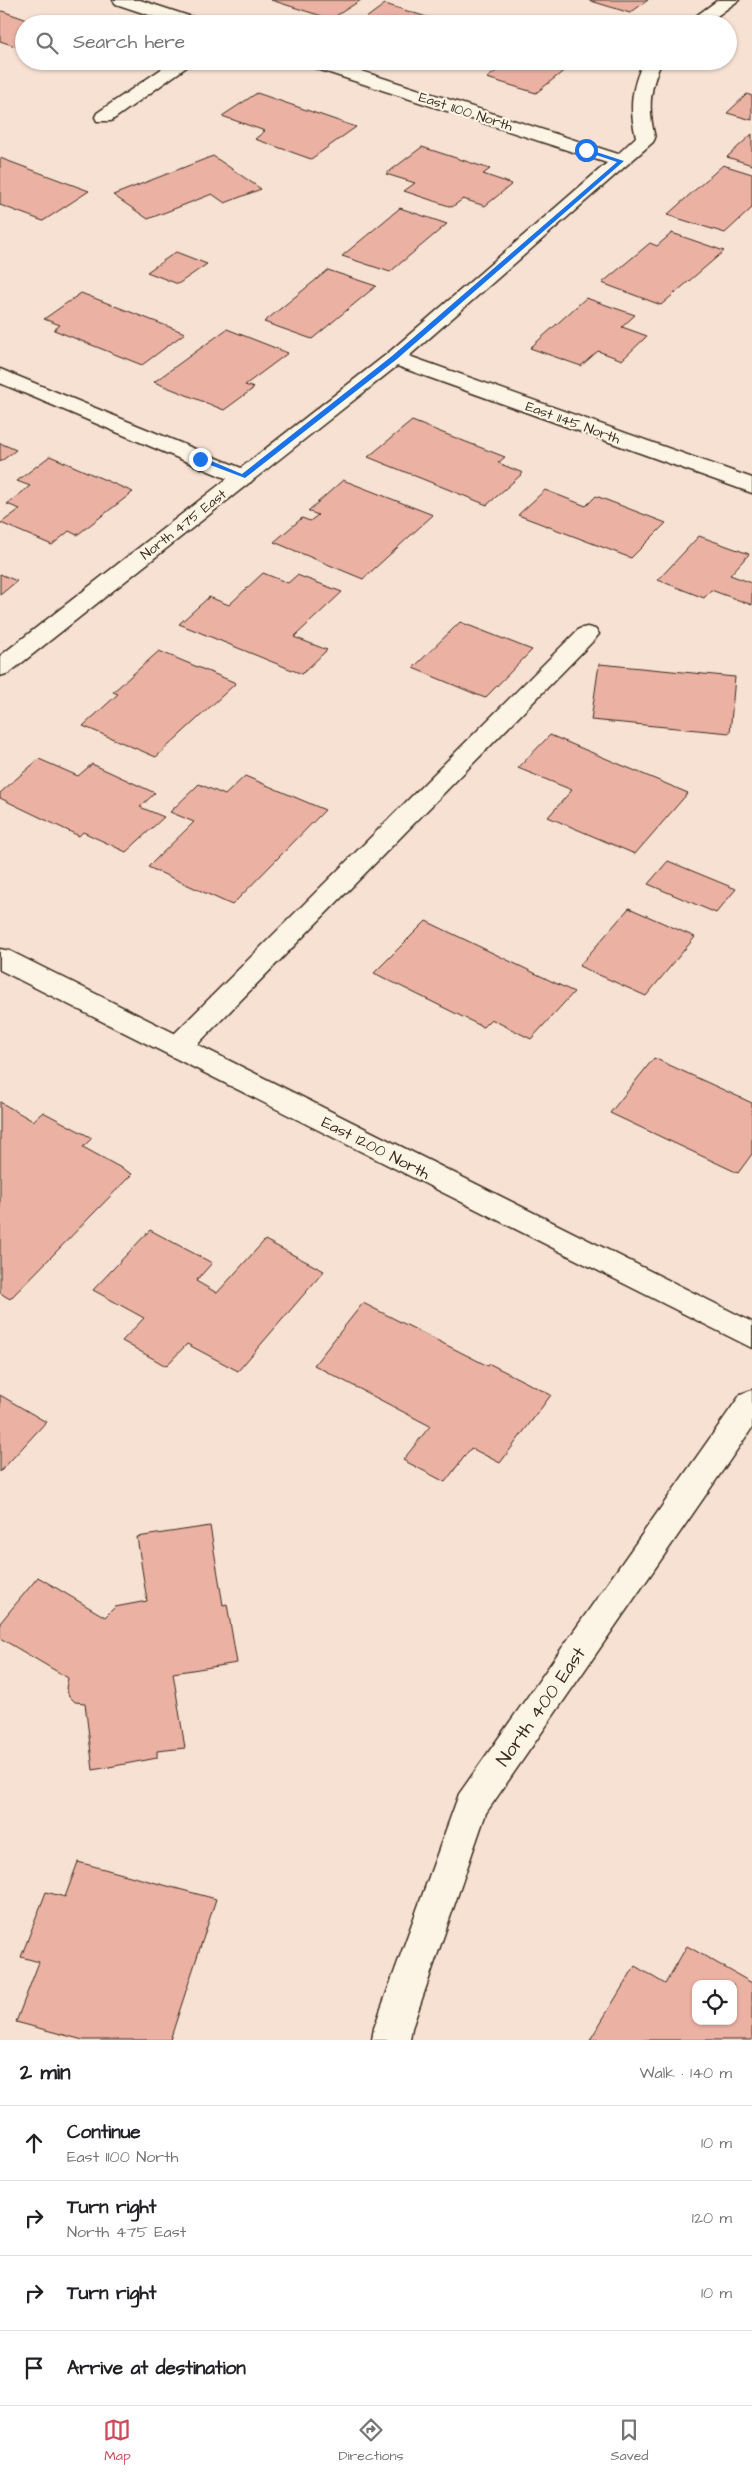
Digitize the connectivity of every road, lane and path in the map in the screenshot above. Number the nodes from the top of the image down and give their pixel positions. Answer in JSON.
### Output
{"nodes":[{"id":1,"x":122,"y":0,"type":"edge"},
{"id":2,"x":730,"y":0,"type":"edge"},
{"id":3,"x":168,"y":15,"type":"edge"},
{"id":4,"x":708,"y":15,"type":"edge"},
{"id":5,"x":173,"y":70,"type":"edge"},
{"id":6,"x":339,"y":70,"type":"edge"},
{"id":7,"x":648,"y":70,"type":"edge"},
{"id":8,"x":104,"y":117,"type":"dead end"},
{"id":9,"x":621,"y":161,"type":"junction"},
{"id":10,"x":394,"y":358,"type":"junction"},
{"id":11,"x":0,"y":375,"type":"edge"},
{"id":12,"x":243,"y":477,"type":"junction"},
{"id":13,"x":752,"y":486,"type":"edge"},
{"id":14,"x":587,"y":634,"type":"dead end"},
{"id":15,"x":0,"y":668,"type":"edge"},
{"id":16,"x":0,"y":958,"type":"edge"},
{"id":17,"x":178,"y":1047,"type":"junction"},
{"id":18,"x":752,"y":1336,"type":"edge"},
{"id":19,"x":752,"y":1403,"type":"edge"},
{"id":20,"x":391,"y":2040,"type":"edge"}],
"edges":[{"from":1,"to":3,"type":"street"},
{"from":2,"to":4,"type":"street"},
{"from":5,"to":8,"type":"street"},
{"from":6,"to":9,"type":"street","name":"East 1100 North"},
{"from":7,"to":9,"type":"street","name":"North 475 East"},
{"from":9,"to":10,"type":"street","name":"North 475 East"},
{"from":10,"to":12,"type":"street","name":"North 475 East"},
{"from":10,"to":13,"type":"street","name":"East 1145 North"},
{"from":11,"to":12,"type":"street"},
{"from":12,"to":15,"type":"street","name":"North 475 East"},
{"from":14,"to":17,"type":"street"},
{"from":16,"to":17,"type":"street","name":"East 1200 North"},
{"from":17,"to":18,"type":"street","name":"East 1200 North"},
{"from":19,"to":20,"type":"street","name":"North 400 East"}]}
